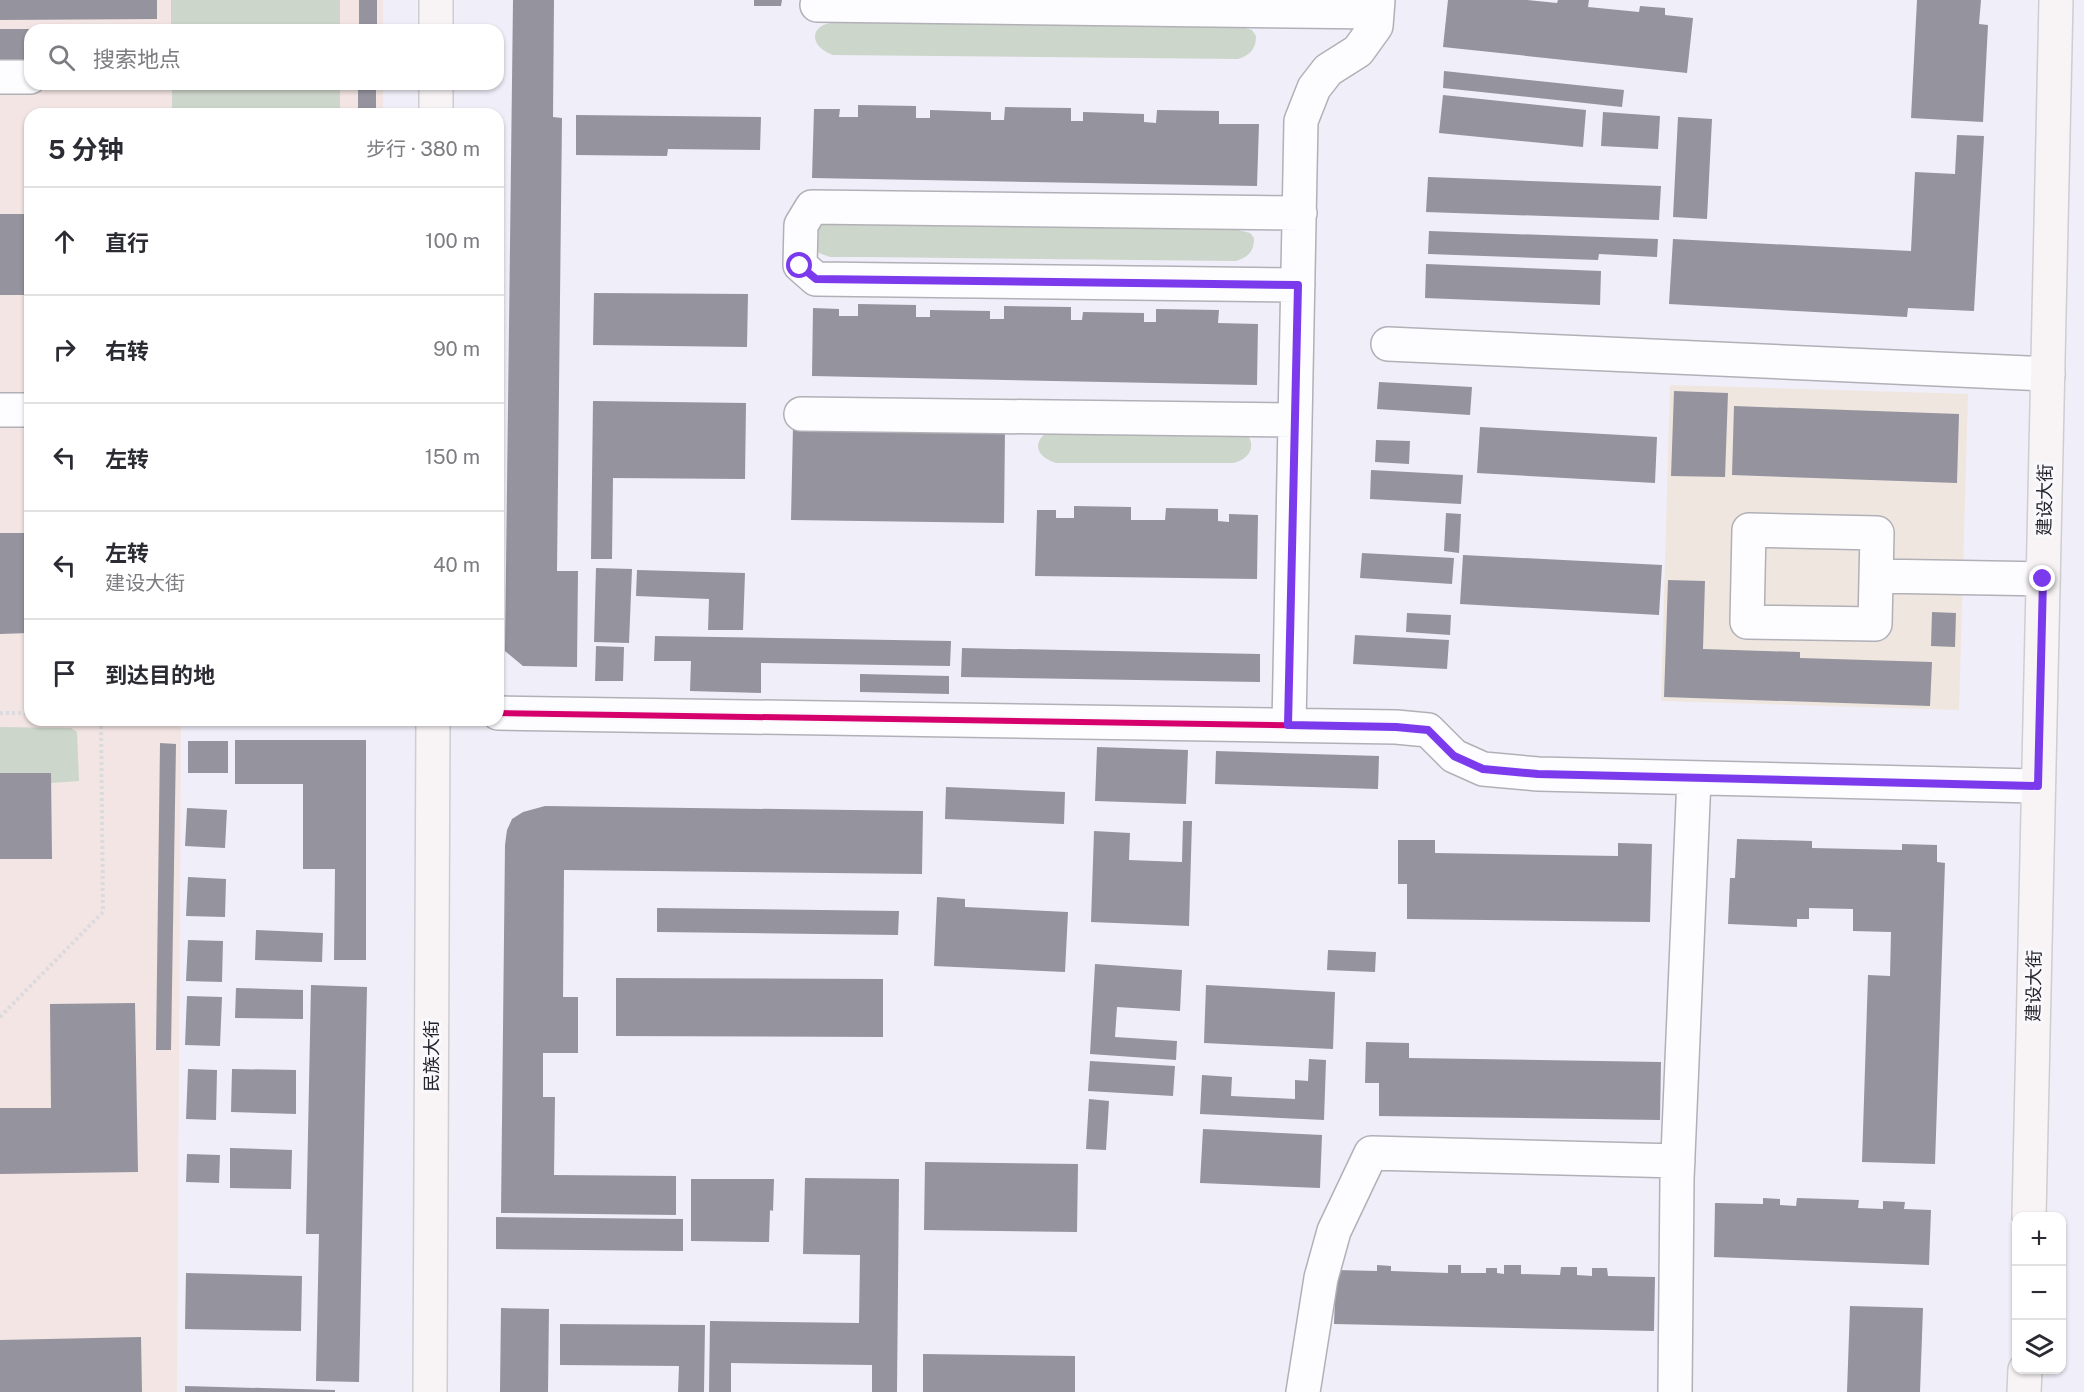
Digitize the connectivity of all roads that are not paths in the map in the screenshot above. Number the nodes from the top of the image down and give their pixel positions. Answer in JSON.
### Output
{"nodes":[{"id":1,"x":436,"y":0,"type":"edge"},
{"id":2,"x":2056,"y":0,"type":"edge"},
{"id":3,"x":817,"y":5,"type":"dead end"},
{"id":4,"x":1378,"y":6,"type":"edge"},
{"id":5,"x":436,"y":24,"type":"edge"},
{"id":6,"x":0,"y":77,"type":"edge"},
{"id":7,"x":24,"y":77,"type":"edge"},
{"id":8,"x":436,"y":90,"type":"edge"},
{"id":9,"x":436,"y":108,"type":"edge"},
{"id":10,"x":1300,"y":213,"type":"junction"},
{"id":11,"x":1298,"y":285,"type":"junction"},
{"id":12,"x":1388,"y":344,"type":"dead end"},
{"id":13,"x":2048,"y":374,"type":"junction"},
{"id":14,"x":0,"y":410,"type":"edge"},
{"id":15,"x":24,"y":410,"type":"edge"},
{"id":16,"x":801,"y":414,"type":"dead end"},
{"id":17,"x":1295,"y":420,"type":"junction"},
{"id":18,"x":1876,"y":576,"type":"junction"},
{"id":19,"x":2043,"y":579,"type":"junction"},
{"id":20,"x":504,"y":713,"type":"edge"},
{"id":21,"x":1288,"y":725,"type":"junction"},
{"id":22,"x":434,"y":726,"type":"edge"},
{"id":23,"x":1694,"y":778,"type":"junction"},
{"id":24,"x":2038,"y":786,"type":"junction"},
{"id":25,"x":1678,"y":1161,"type":"junction"},
{"id":26,"x":2029,"y":1212,"type":"edge"},
{"id":27,"x":2025,"y":1374,"type":"edge"},
{"id":28,"x":430,"y":1392,"type":"edge"},
{"id":29,"x":1303,"y":1392,"type":"edge"},
{"id":30,"x":1675,"y":1392,"type":"edge"},
{"id":31,"x":2024,"y":1392,"type":"edge"}],
"edges":[{"from":1,"to":5,"type":"main road"},
{"from":2,"to":13,"type":"main road","name":"建设大街"},
{"from":3,"to":4,"type":"street"},
{"from":4,"to":10,"type":"street"},
{"from":6,"to":7,"type":"street"},
{"from":8,"to":9,"type":"main road"},
{"from":10,"to":11,"type":"street"},
{"from":10,"to":11,"type":"street"},
{"from":11,"to":17,"type":"street"},
{"from":12,"to":13,"type":"street"},
{"from":13,"to":19,"type":"main road","name":"建设大街"},
{"from":14,"to":15,"type":"street"},
{"from":16,"to":17,"type":"street"},
{"from":17,"to":21,"type":"street"},
{"from":18,"to":18,"type":"street"},
{"from":18,"to":19,"type":"street"},
{"from":19,"to":24,"type":"main road","name":"建设大街"},
{"from":20,"to":21,"type":"street"},
{"from":21,"to":23,"type":"street"},
{"from":22,"to":28,"type":"main road","name":"民族大街"},
{"from":23,"to":24,"type":"street"},
{"from":23,"to":25,"type":"street"},
{"from":24,"to":26,"type":"main road","name":"建设大街"},
{"from":25,"to":29,"type":"street"},
{"from":25,"to":30,"type":"street"},
{"from":27,"to":31,"type":"main road"}]}
